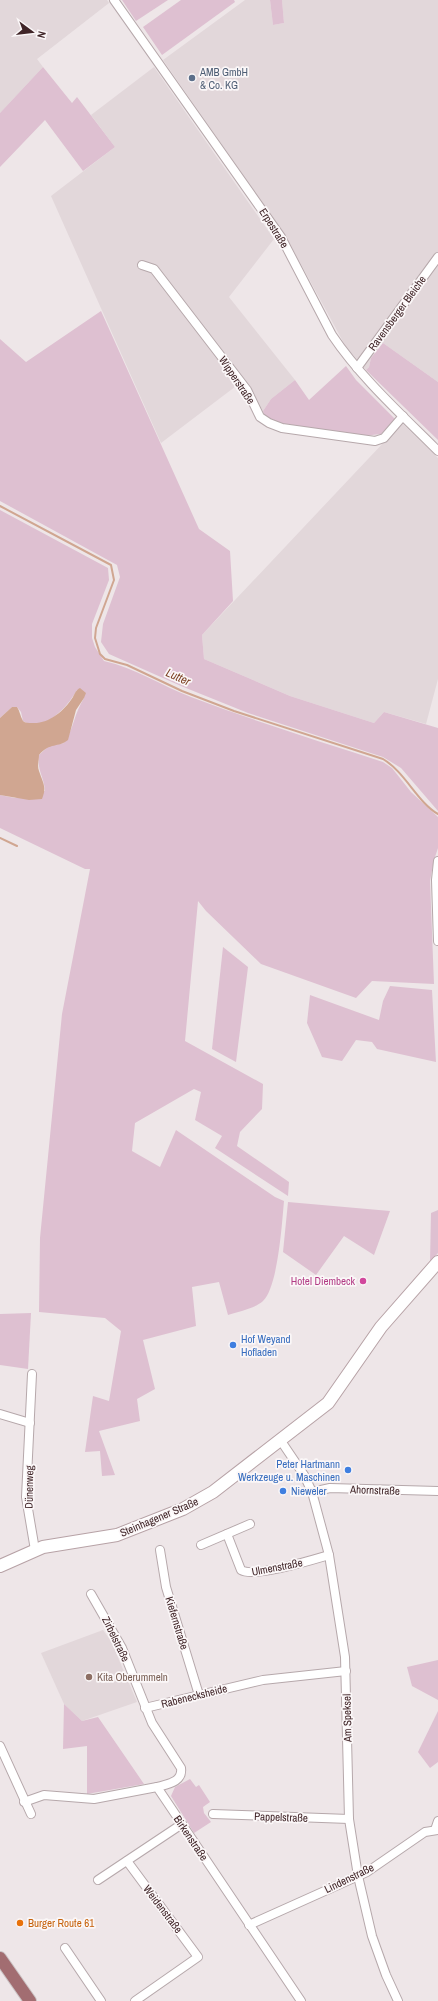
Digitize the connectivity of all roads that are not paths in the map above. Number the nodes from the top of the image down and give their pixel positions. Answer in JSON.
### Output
{"nodes":[{"id":1,"x":114,"y":0,"type":"edge"},
{"id":2,"x":438,"y":257,"type":"edge"},
{"id":3,"x":142,"y":265,"type":"dead end"},
{"id":4,"x":357,"y":368,"type":"junction"},
{"id":5,"x":403,"y":416,"type":"junction"},
{"id":6,"x":438,"y":450,"type":"edge"},
{"id":7,"x":438,"y":861,"type":"edge"},
{"id":8,"x":438,"y":941,"type":"edge"},
{"id":9,"x":438,"y":1262,"type":"edge"},
{"id":10,"x":32,"y":1374,"type":"dead end"},
{"id":11,"x":0,"y":1414,"type":"edge"},
{"id":12,"x":30,"y":1423,"type":"junction"},
{"id":13,"x":281,"y":1441,"type":"junction"},
{"id":14,"x":312,"y":1492,"type":"junction"},
{"id":15,"x":438,"y":1492,"type":"edge"},
{"id":16,"x":250,"y":1524,"type":"dead end"},
{"id":17,"x":227,"y":1534,"type":"junction"},
{"id":18,"x":201,"y":1545,"type":"dead end"},
{"id":19,"x":35,"y":1550,"type":"junction"},
{"id":20,"x":160,"y":1550,"type":"dead end"},
{"id":21,"x":329,"y":1555,"type":"junction"},
{"id":22,"x":0,"y":1566,"type":"edge"},
{"id":23,"x":91,"y":1594,"type":"dead end"},
{"id":24,"x":346,"y":1671,"type":"junction"},
{"id":25,"x":199,"y":1695,"type":"junction"},
{"id":26,"x":145,"y":1708,"type":"junction"},
{"id":27,"x":0,"y":1746,"type":"edge"},
{"id":28,"x":157,"y":1787,"type":"junction"},
{"id":29,"x":24,"y":1802,"type":"junction"},
{"id":30,"x":31,"y":1814,"type":"dead end"},
{"id":31,"x":213,"y":1814,"type":"dead end"},
{"id":32,"x":349,"y":1819,"type":"junction"},
{"id":33,"x":438,"y":1821,"type":"edge"},
{"id":34,"x":182,"y":1824,"type":"junction"},
{"id":35,"x":436,"y":1830,"type":"edge"},
{"id":36,"x":127,"y":1860,"type":"junction"},
{"id":37,"x":358,"y":1876,"type":"junction"},
{"id":38,"x":98,"y":1880,"type":"dead end"},
{"id":39,"x":249,"y":1924,"type":"junction"},
{"id":40,"x":65,"y":1948,"type":"dead end"},
{"id":41,"x":0,"y":1958,"type":"edge"},
{"id":42,"x":30,"y":2001,"type":"edge"},
{"id":43,"x":101,"y":2001,"type":"edge"},
{"id":44,"x":135,"y":2001,"type":"edge"},
{"id":45,"x":301,"y":2001,"type":"edge"},
{"id":46,"x":398,"y":2001,"type":"edge"}],
"edges":[{"from":1,"to":4,"type":"street","name":"Erpestraße"},
{"from":2,"to":4,"type":"street","name":"Ravensberger Bleiche"},
{"from":3,"to":5,"type":"street","name":"Wipperstraße"},
{"from":4,"to":5,"type":"street","name":"Erpestraße"},
{"from":5,"to":6,"type":"street","name":"Erpestraße"},
{"from":7,"to":8,"type":"street"},
{"from":9,"to":13,"type":"main road","name":"Steinhagener Straße"},
{"from":10,"to":12,"type":"street","name":"Dünenweg"},
{"from":11,"to":12,"type":"street"},
{"from":12,"to":19,"type":"street","name":"Dünenweg"},
{"from":13,"to":14,"type":"street","name":"Am Speksel"},
{"from":13,"to":19,"type":"main road","name":"Steinhagener Straße"},
{"from":14,"to":15,"type":"street","name":"Ahornstraße"},
{"from":14,"to":21,"type":"street","name":"Am Speksel"},
{"from":16,"to":17,"type":"street"},
{"from":17,"to":18,"type":"street"},
{"from":17,"to":21,"type":"street","name":"Ulmenstraße"},
{"from":19,"to":22,"type":"main road","name":"Steinhagener Straße"},
{"from":20,"to":25,"type":"street","name":"Kiefernstraße"},
{"from":21,"to":24,"type":"street","name":"Am Speksel"},
{"from":23,"to":26,"type":"street","name":"Zirbelstraße"},
{"from":24,"to":25,"type":"street","name":"Rabenecksheide"},
{"from":24,"to":32,"type":"street","name":"Am Speksel"},
{"from":25,"to":26,"type":"street","name":"Rabenecksheide"},
{"from":26,"to":28,"type":"street","name":"Rabenecksheide"},
{"from":27,"to":29,"type":"street"},
{"from":28,"to":29,"type":"street"},
{"from":28,"to":34,"type":"street","name":"Birkenstraße"},
{"from":29,"to":30,"type":"street"},
{"from":31,"to":32,"type":"street","name":"Pappelstraße"},
{"from":32,"to":37,"type":"street","name":"Am Speksel"},
{"from":33,"to":35,"type":"street","name":"Lindenstraße"},
{"from":34,"to":36,"type":"street"},
{"from":34,"to":39,"type":"street","name":"Birkenstraße"},
{"from":35,"to":37,"type":"street","name":"Lindenstraße"},
{"from":36,"to":38,"type":"street"},
{"from":36,"to":44,"type":"street","name":"Weidenstraße"},
{"from":37,"to":39,"type":"street","name":"Lindenstraße"},
{"from":37,"to":46,"type":"street","name":"Am Speksel"},
{"from":39,"to":45,"type":"street","name":"Birkenstraße"},
{"from":40,"to":43,"type":"street"},
{"from":41,"to":42,"type":"main road"}]}
